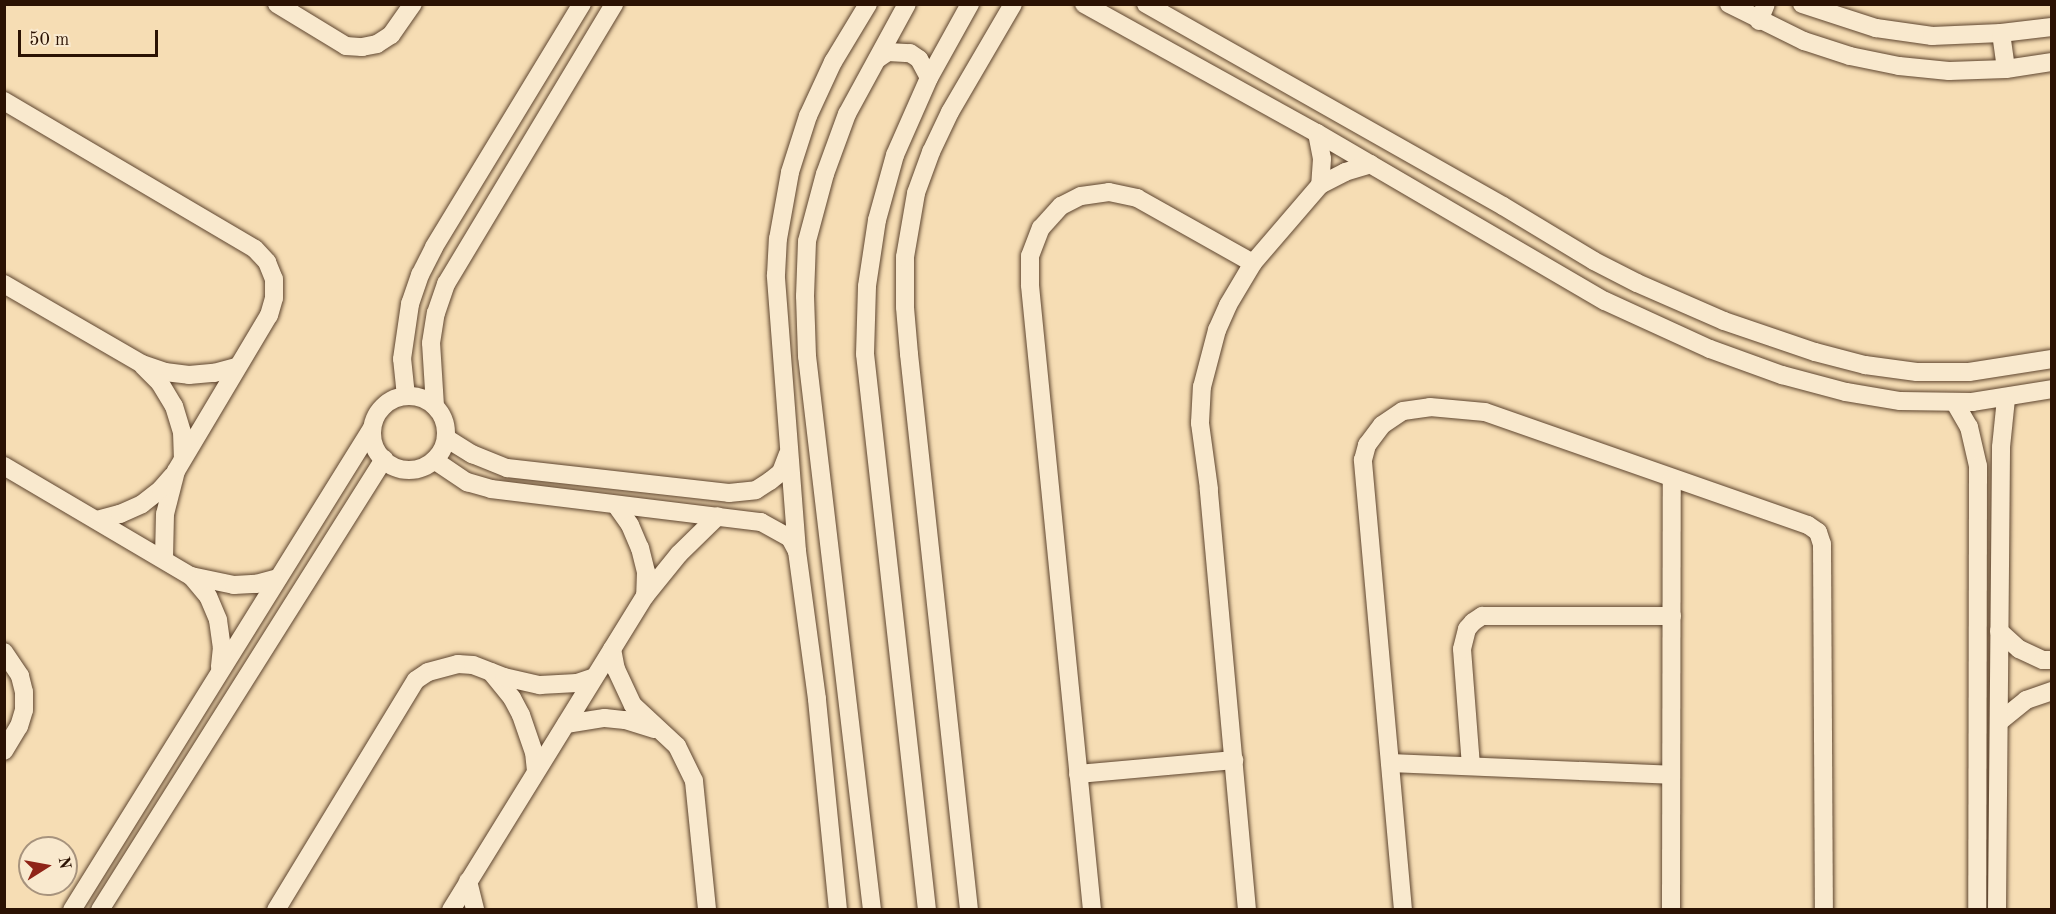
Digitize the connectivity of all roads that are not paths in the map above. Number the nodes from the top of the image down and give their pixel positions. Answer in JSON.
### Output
{"nodes":[{"id":1,"x":277,"y":4,"type":"edge"},
{"id":2,"x":413,"y":4,"type":"edge"},
{"id":3,"x":582,"y":4,"type":"edge"},
{"id":4,"x":614,"y":4,"type":"edge"},
{"id":5,"x":868,"y":4,"type":"edge"},
{"id":6,"x":907,"y":4,"type":"edge"},
{"id":7,"x":970,"y":4,"type":"edge"},
{"id":8,"x":1013,"y":4,"type":"edge"},
{"id":9,"x":1084,"y":4,"type":"edge"},
{"id":10,"x":1146,"y":4,"type":"edge"},
{"id":11,"x":1729,"y":4,"type":"edge"},
{"id":12,"x":1802,"y":4,"type":"edge"},
{"id":13,"x":291,"y":10,"type":"edge"},
{"id":14,"x":1763,"y":13,"type":"edge"},
{"id":15,"x":2052,"y":27,"type":"edge"},
{"id":16,"x":2001,"y":33,"type":"junction"},
{"id":17,"x":879,"y":58,"type":"junction"},
{"id":18,"x":2052,"y":62,"type":"edge"},
{"id":19,"x":2006,"y":69,"type":"junction"},
{"id":20,"x":929,"y":78,"type":"junction"},
{"id":21,"x":4,"y":101,"type":"edge"},
{"id":22,"x":1317,"y":133,"type":"junction"},
{"id":23,"x":1371,"y":164,"type":"junction"},
{"id":24,"x":1320,"y":185,"type":"junction"},
{"id":25,"x":1503,"y":206,"type":"junction"},
{"id":26,"x":1488,"y":231,"type":"junction"},
{"id":27,"x":1253,"y":263,"type":"junction"},
{"id":28,"x":4,"y":284,"type":"edge"},
{"id":29,"x":807,"y":356,"type":"junction"},
{"id":30,"x":781,"y":359,"type":"junction"},
{"id":31,"x":2052,"y":359,"type":"edge"},
{"id":32,"x":142,"y":364,"type":"junction"},
{"id":33,"x":237,"y":367,"type":"junction"},
{"id":34,"x":2052,"y":389,"type":"edge"},
{"id":35,"x":406,"y":396,"type":"junction"},
{"id":36,"x":2006,"y":399,"type":"junction"},
{"id":37,"x":1955,"y":403,"type":"junction"},
{"id":38,"x":435,"y":406,"type":"junction"},
{"id":39,"x":372,"y":428,"type":"junction"},
{"id":40,"x":446,"y":438,"type":"junction"},
{"id":41,"x":789,"y":454,"type":"junction"},
{"id":42,"x":384,"y":459,"type":"junction"},
{"id":43,"x":434,"y":460,"type":"junction"},
{"id":44,"x":180,"y":465,"type":"junction"},
{"id":45,"x":4,"y":466,"type":"edge"},
{"id":46,"x":1672,"y":479,"type":"junction"},
{"id":47,"x":616,"y":505,"type":"junction"},
{"id":48,"x":718,"y":516,"type":"junction"},
{"id":49,"x":97,"y":520,"type":"junction"},
{"id":50,"x":797,"y":550,"type":"junction"},
{"id":51,"x":164,"y":559,"type":"junction"},
{"id":52,"x":191,"y":576,"type":"junction"},
{"id":53,"x":278,"y":578,"type":"junction"},
{"id":54,"x":645,"y":596,"type":"junction"},
{"id":55,"x":1672,"y":616,"type":"junction"},
{"id":56,"x":1999,"y":631,"type":"junction"},
{"id":57,"x":612,"y":649,"type":"junction"},
{"id":58,"x":4,"y":652,"type":"edge"},
{"id":59,"x":2052,"y":660,"type":"edge"},
{"id":60,"x":488,"y":669,"type":"junction"},
{"id":61,"x":219,"y":673,"type":"junction"},
{"id":62,"x":594,"y":677,"type":"junction"},
{"id":63,"x":2052,"y":690,"type":"edge"},
{"id":64,"x":847,"y":694,"type":"junction"},
{"id":65,"x":817,"y":699,"type":"junction"},
{"id":66,"x":1999,"y":723,"type":"junction"},
{"id":67,"x":566,"y":724,"type":"junction"},
{"id":68,"x":663,"y":732,"type":"junction"},
{"id":69,"x":4,"y":751,"type":"edge"},
{"id":70,"x":1234,"y":760,"type":"junction"},
{"id":71,"x":1390,"y":763,"type":"junction"},
{"id":72,"x":1471,"y":766,"type":"junction"},
{"id":73,"x":536,"y":771,"type":"junction"},
{"id":74,"x":1078,"y":774,"type":"junction"},
{"id":75,"x":1671,"y":775,"type":"junction"},
{"id":76,"x":468,"y":881,"type":"junction"},
{"id":77,"x":72,"y":909,"type":"edge"},
{"id":78,"x":100,"y":909,"type":"edge"},
{"id":79,"x":276,"y":909,"type":"edge"},
{"id":80,"x":451,"y":909,"type":"edge"},
{"id":81,"x":476,"y":909,"type":"edge"},
{"id":82,"x":707,"y":909,"type":"edge"},
{"id":83,"x":838,"y":909,"type":"edge"},
{"id":84,"x":872,"y":909,"type":"edge"},
{"id":85,"x":927,"y":909,"type":"edge"},
{"id":86,"x":969,"y":909,"type":"edge"},
{"id":87,"x":1092,"y":909,"type":"edge"},
{"id":88,"x":1247,"y":909,"type":"edge"},
{"id":89,"x":1403,"y":909,"type":"edge"},
{"id":90,"x":1671,"y":909,"type":"edge"},
{"id":91,"x":1824,"y":909,"type":"edge"},
{"id":92,"x":1977,"y":909,"type":"edge"},
{"id":93,"x":1997,"y":909,"type":"edge"}],
"edges":[{"from":1,"to":13,"type":"street"},
{"from":2,"to":13,"type":"street"},
{"from":3,"to":35,"type":"street"},
{"from":4,"to":38,"type":"street"},
{"from":5,"to":30,"type":"street"},
{"from":6,"to":17,"type":"street"},
{"from":7,"to":20,"type":"street"},
{"from":8,"to":86,"type":"street"},
{"from":9,"to":22,"type":"street"},
{"from":10,"to":25,"type":"street"},
{"from":11,"to":14,"type":"street"},
{"from":12,"to":16,"type":"street"},
{"from":14,"to":19,"type":"street"},
{"from":15,"to":16,"type":"street"},
{"from":16,"to":19,"type":"street"},
{"from":17,"to":20,"type":"street"},
{"from":17,"to":29,"type":"street"},
{"from":18,"to":19,"type":"street"},
{"from":20,"to":85,"type":"street"},
{"from":21,"to":33,"type":"street"},
{"from":22,"to":23,"type":"street"},
{"from":22,"to":24,"type":"street"},
{"from":23,"to":24,"type":"street"},
{"from":23,"to":26,"type":"street"},
{"from":24,"to":27,"type":"street"},
{"from":25,"to":26,"type":"street"},
{"from":25,"to":31,"type":"street"},
{"from":26,"to":37,"type":"street"},
{"from":27,"to":70,"type":"street"},
{"from":27,"to":74,"type":"street"},
{"from":28,"to":32,"type":"street"},
{"from":29,"to":30,"type":"street"},
{"from":29,"to":64,"type":"street"},
{"from":30,"to":41,"type":"street"},
{"from":32,"to":33,"type":"street"},
{"from":32,"to":44,"type":"street"},
{"from":33,"to":44,"type":"street"},
{"from":34,"to":36,"type":"street"},
{"from":35,"to":38,"type":"street"},
{"from":35,"to":39,"type":"street"},
{"from":36,"to":37,"type":"street"},
{"from":36,"to":56,"type":"street"},
{"from":37,"to":92,"type":"street"},
{"from":38,"to":40,"type":"street"},
{"from":39,"to":42,"type":"street"},
{"from":39,"to":53,"type":"street"},
{"from":40,"to":41,"type":"street"},
{"from":40,"to":43,"type":"street"},
{"from":41,"to":50,"type":"street"},
{"from":42,"to":43,"type":"street"},
{"from":42,"to":78,"type":"street"},
{"from":43,"to":47,"type":"street"},
{"from":44,"to":49,"type":"street"},
{"from":44,"to":51,"type":"street"},
{"from":45,"to":49,"type":"street"},
{"from":46,"to":55,"type":"street"},
{"from":46,"to":71,"type":"street"},
{"from":46,"to":91,"type":"street"},
{"from":47,"to":48,"type":"street"},
{"from":47,"to":54,"type":"street"},
{"from":48,"to":50,"type":"street"},
{"from":48,"to":54,"type":"street"},
{"from":49,"to":51,"type":"street"},
{"from":50,"to":65,"type":"street"},
{"from":51,"to":52,"type":"street"},
{"from":52,"to":53,"type":"street"},
{"from":52,"to":61,"type":"street"},
{"from":53,"to":61,"type":"street"},
{"from":54,"to":57,"type":"street"},
{"from":55,"to":72,"type":"street"},
{"from":55,"to":75,"type":"street"},
{"from":56,"to":59,"type":"street"},
{"from":56,"to":66,"type":"street"},
{"from":57,"to":62,"type":"street"},
{"from":57,"to":68,"type":"street"},
{"from":58,"to":69,"type":"street"},
{"from":60,"to":62,"type":"street"},
{"from":60,"to":73,"type":"street"},
{"from":60,"to":79,"type":"street"},
{"from":61,"to":77,"type":"street"},
{"from":62,"to":67,"type":"street"},
{"from":63,"to":66,"type":"street"},
{"from":64,"to":65,"type":"street"},
{"from":64,"to":84,"type":"street"},
{"from":65,"to":83,"type":"street"},
{"from":66,"to":93,"type":"street"},
{"from":67,"to":68,"type":"street"},
{"from":67,"to":73,"type":"street"},
{"from":68,"to":82,"type":"street"},
{"from":70,"to":74,"type":"street"},
{"from":70,"to":88,"type":"street"},
{"from":71,"to":72,"type":"street"},
{"from":71,"to":89,"type":"street"},
{"from":72,"to":75,"type":"street"},
{"from":73,"to":76,"type":"street"},
{"from":74,"to":87,"type":"street"},
{"from":75,"to":90,"type":"street"},
{"from":76,"to":80,"type":"street"},
{"from":76,"to":81,"type":"street"}]}
